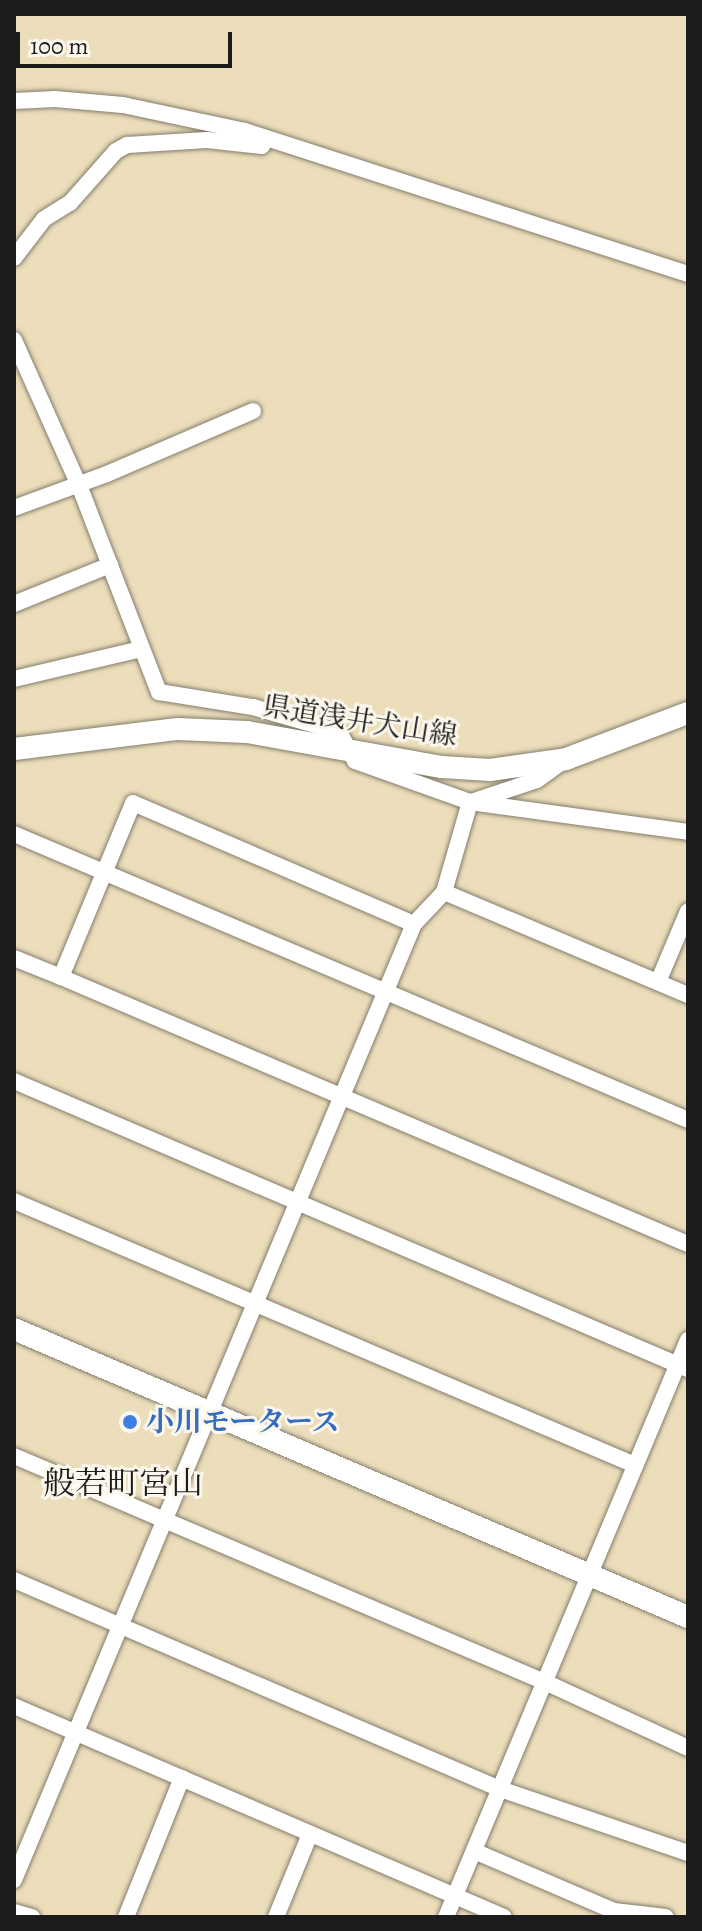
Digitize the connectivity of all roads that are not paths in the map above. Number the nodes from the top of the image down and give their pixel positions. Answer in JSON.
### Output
{"nodes":[{"id":1,"x":14,"y":101,"type":"edge"},
{"id":2,"x":266,"y":139,"type":"junction"},
{"id":3,"x":14,"y":258,"type":"edge"},
{"id":4,"x":688,"y":274,"type":"edge"},
{"id":5,"x":14,"y":340,"type":"edge"},
{"id":6,"x":253,"y":411,"type":"dead end"},
{"id":7,"x":79,"y":485,"type":"junction"},
{"id":8,"x":14,"y":508,"type":"edge"},
{"id":9,"x":110,"y":565,"type":"junction"},
{"id":10,"x":14,"y":604,"type":"edge"},
{"id":11,"x":141,"y":649,"type":"junction"},
{"id":12,"x":14,"y":679,"type":"edge"},
{"id":13,"x":688,"y":713,"type":"edge"},
{"id":14,"x":14,"y":749,"type":"edge"},
{"id":15,"x":352,"y":750,"type":"junction"},
{"id":16,"x":566,"y":759,"type":"junction"},
{"id":17,"x":470,"y":802,"type":"junction"},
{"id":18,"x":688,"y":832,"type":"edge"},
{"id":19,"x":14,"y":834,"type":"edge"},
{"id":20,"x":103,"y":872,"type":"junction"},
{"id":21,"x":444,"y":892,"type":"junction"},
{"id":22,"x":688,"y":911,"type":"edge"},
{"id":23,"x":414,"y":924,"type":"junction"},
{"id":24,"x":14,"y":958,"type":"edge"},
{"id":25,"x":61,"y":977,"type":"junction"},
{"id":26,"x":658,"y":982,"type":"junction"},
{"id":27,"x":386,"y":991,"type":"junction"},
{"id":28,"x":688,"y":995,"type":"edge"},
{"id":29,"x":14,"y":1081,"type":"edge"},
{"id":30,"x":341,"y":1096,"type":"junction"},
{"id":31,"x":688,"y":1120,"type":"edge"},
{"id":32,"x":14,"y":1201,"type":"edge"},
{"id":33,"x":298,"y":1202,"type":"junction"},
{"id":34,"x":688,"y":1244,"type":"edge"},
{"id":35,"x":253,"y":1304,"type":"junction"},
{"id":36,"x":14,"y":1329,"type":"edge"},
{"id":37,"x":688,"y":1340,"type":"edge"},
{"id":38,"x":683,"y":1367,"type":"edge"},
{"id":39,"x":208,"y":1413,"type":"junction"},
{"id":40,"x":14,"y":1456,"type":"edge"},
{"id":41,"x":635,"y":1465,"type":"junction"},
{"id":42,"x":164,"y":1519,"type":"junction"},
{"id":43,"x":588,"y":1575,"type":"junction"},
{"id":44,"x":14,"y":1580,"type":"edge"},
{"id":45,"x":688,"y":1617,"type":"edge"},
{"id":46,"x":121,"y":1625,"type":"junction"},
{"id":47,"x":545,"y":1682,"type":"junction"},
{"id":48,"x":14,"y":1706,"type":"edge"},
{"id":49,"x":76,"y":1733,"type":"junction"},
{"id":50,"x":688,"y":1748,"type":"edge"},
{"id":51,"x":182,"y":1778,"type":"junction"},
{"id":52,"x":500,"y":1789,"type":"junction"},
{"id":53,"x":310,"y":1834,"type":"junction"},
{"id":54,"x":474,"y":1851,"type":"junction"},
{"id":55,"x":688,"y":1853,"type":"edge"},
{"id":56,"x":14,"y":1880,"type":"edge"},
{"id":57,"x":455,"y":1896,"type":"junction"},
{"id":58,"x":14,"y":1912,"type":"edge"},
{"id":59,"x":621,"y":1915,"type":"edge"},
{"id":60,"x":32,"y":1917,"type":"edge"},
{"id":61,"x":126,"y":1917,"type":"edge"},
{"id":62,"x":276,"y":1917,"type":"edge"},
{"id":63,"x":446,"y":1917,"type":"edge"},
{"id":64,"x":504,"y":1917,"type":"edge"},
{"id":65,"x":666,"y":1917,"type":"edge"}],
"edges":[{"from":1,"to":2,"type":"street"},
{"from":2,"to":3,"type":"street"},
{"from":2,"to":4,"type":"street"},
{"from":5,"to":7,"type":"street"},
{"from":6,"to":7,"type":"street"},
{"from":7,"to":8,"type":"street"},
{"from":7,"to":9,"type":"street"},
{"from":9,"to":10,"type":"street"},
{"from":9,"to":11,"type":"street"},
{"from":11,"to":12,"type":"street"},
{"from":11,"to":15,"type":"street"},
{"from":13,"to":16,"type":"street","name":"県道浅井犬山線"},
{"from":14,"to":15,"type":"street","name":"県道浅井犬山線"},
{"from":15,"to":16,"type":"street","name":"県道浅井犬山線"},
{"from":15,"to":17,"type":"street"},
{"from":16,"to":17,"type":"street"},
{"from":17,"to":18,"type":"street"},
{"from":17,"to":21,"type":"street"},
{"from":19,"to":20,"type":"street"},
{"from":20,"to":23,"type":"street"},
{"from":20,"to":25,"type":"street"},
{"from":20,"to":27,"type":"street"},
{"from":21,"to":23,"type":"street"},
{"from":21,"to":26,"type":"street"},
{"from":22,"to":26,"type":"street"},
{"from":23,"to":27,"type":"street"},
{"from":24,"to":25,"type":"street"},
{"from":25,"to":30,"type":"street"},
{"from":26,"to":28,"type":"street"},
{"from":27,"to":30,"type":"street"},
{"from":27,"to":31,"type":"street"},
{"from":29,"to":33,"type":"street"},
{"from":30,"to":33,"type":"street"},
{"from":30,"to":34,"type":"street"},
{"from":32,"to":35,"type":"street"},
{"from":33,"to":35,"type":"street"},
{"from":33,"to":38,"type":"street"},
{"from":35,"to":39,"type":"street"},
{"from":35,"to":41,"type":"street"},
{"from":36,"to":39,"type":"street"},
{"from":37,"to":38,"type":"street"},
{"from":38,"to":41,"type":"street"},
{"from":39,"to":42,"type":"street"},
{"from":39,"to":43,"type":"street"},
{"from":40,"to":42,"type":"street"},
{"from":41,"to":43,"type":"street"},
{"from":42,"to":46,"type":"street"},
{"from":42,"to":47,"type":"street"},
{"from":43,"to":45,"type":"street"},
{"from":43,"to":47,"type":"street"},
{"from":44,"to":46,"type":"street"},
{"from":46,"to":49,"type":"street"},
{"from":46,"to":52,"type":"street"},
{"from":47,"to":50,"type":"street"},
{"from":47,"to":52,"type":"street"},
{"from":48,"to":49,"type":"street"},
{"from":49,"to":51,"type":"street"},
{"from":49,"to":56,"type":"street"},
{"from":51,"to":53,"type":"street"},
{"from":51,"to":61,"type":"street"},
{"from":52,"to":54,"type":"street"},
{"from":52,"to":55,"type":"street"},
{"from":53,"to":57,"type":"street"},
{"from":53,"to":62,"type":"street"},
{"from":54,"to":57,"type":"street"},
{"from":54,"to":59,"type":"street"},
{"from":57,"to":63,"type":"street"},
{"from":57,"to":64,"type":"street"},
{"from":58,"to":60,"type":"street"},
{"from":59,"to":65,"type":"street"}]}
